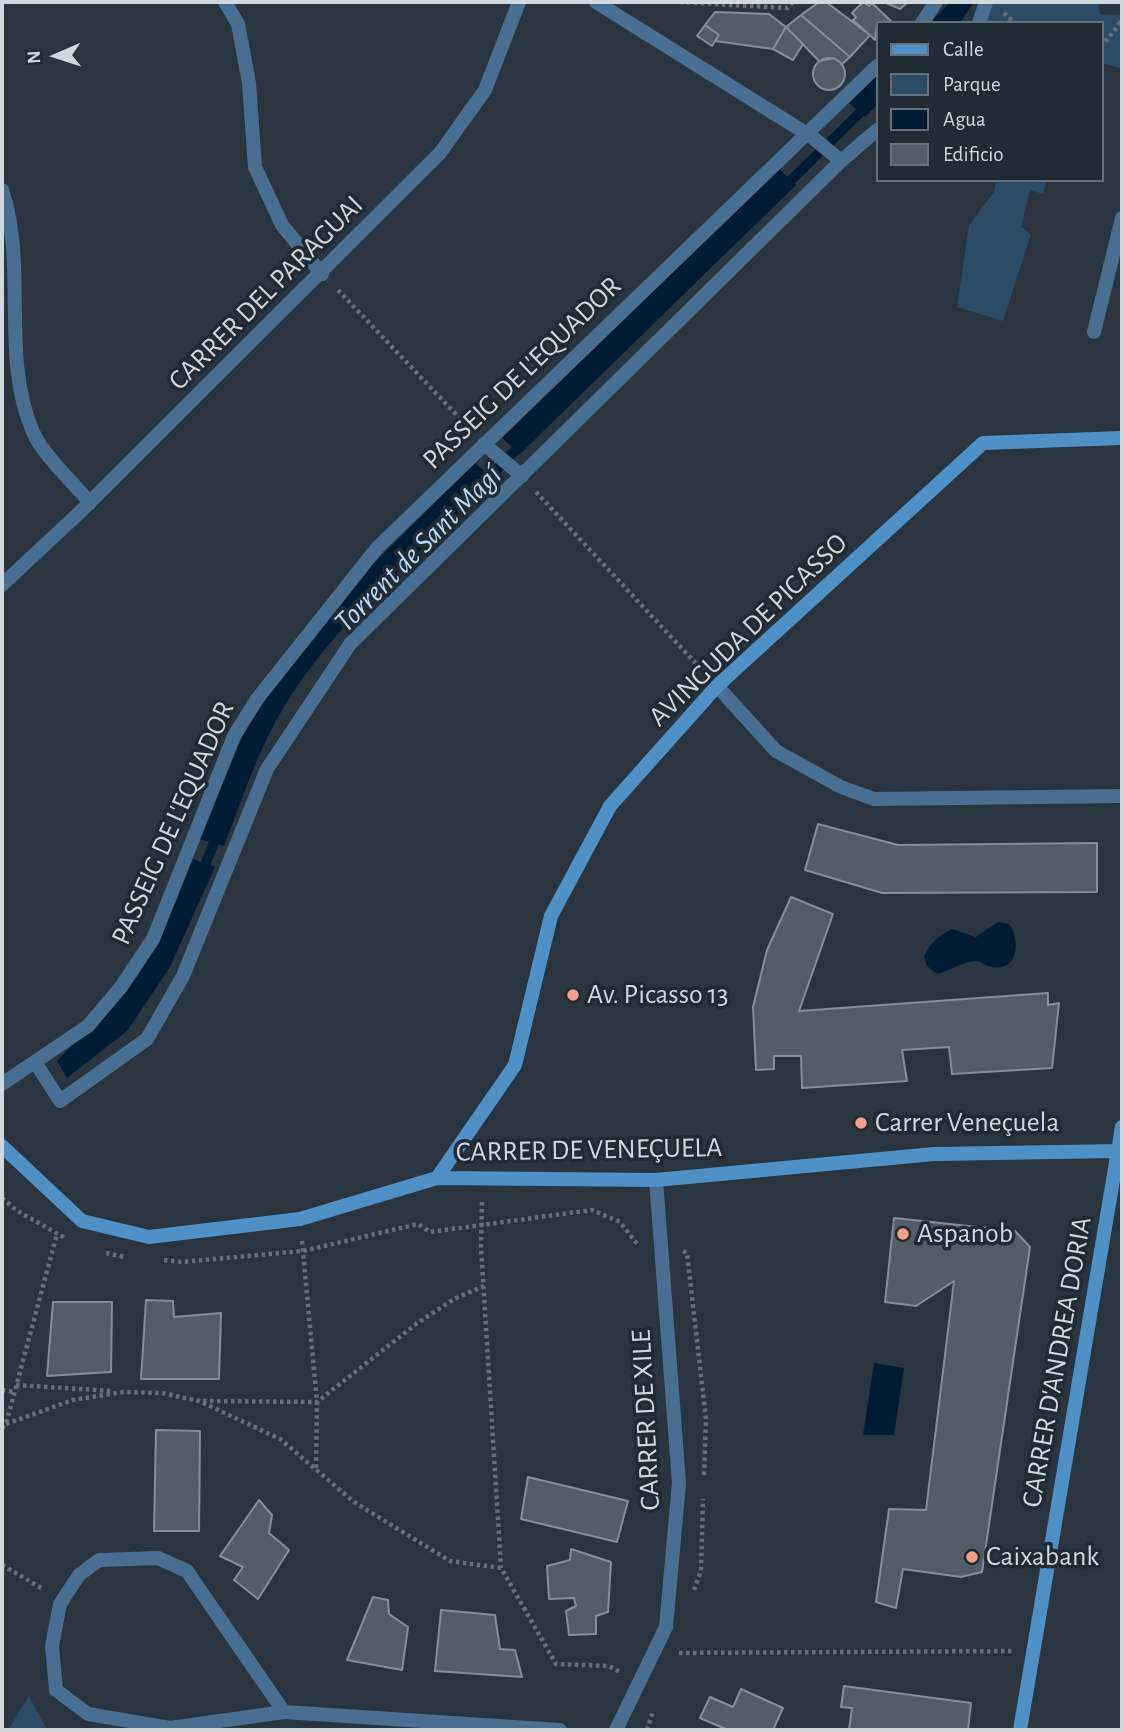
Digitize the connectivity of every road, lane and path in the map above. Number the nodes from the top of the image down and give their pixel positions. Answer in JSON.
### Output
{"nodes":[{"id":1,"x":225,"y":2,"type":"edge"},
{"id":2,"x":519,"y":2,"type":"edge"},
{"id":3,"x":596,"y":2,"type":"edge"},
{"id":4,"x":680,"y":2,"type":"edge"},
{"id":5,"x":793,"y":2,"type":"edge"},
{"id":6,"x":936,"y":2,"type":"edge"},
{"id":7,"x":986,"y":2,"type":"edge"},
{"id":8,"x":923,"y":21,"type":"edge"},
{"id":9,"x":980,"y":21,"type":"edge"},
{"id":10,"x":1122,"y":26,"type":"edge"},
{"id":11,"x":1103,"y":44,"type":"edge"},
{"id":12,"x":876,"y":67,"type":"edge"},
{"id":13,"x":876,"y":131,"type":"edge"},
{"id":14,"x":808,"y":135,"type":"junction"},
{"id":15,"x":838,"y":159,"type":"junction"},
{"id":16,"x":2,"y":190,"type":"edge"},
{"id":17,"x":1122,"y":218,"type":"edge"},
{"id":18,"x":322,"y":274,"type":"junction"},
{"id":19,"x":1094,"y":332,"type":"dead end"},
{"id":20,"x":1122,"y":438,"type":"edge"},
{"id":21,"x":484,"y":444,"type":"junction"},
{"id":22,"x":522,"y":477,"type":"junction"},
{"id":23,"x":90,"y":503,"type":"junction"},
{"id":24,"x":2,"y":585,"type":"edge"},
{"id":25,"x":717,"y":686,"type":"junction"},
{"id":26,"x":1122,"y":796,"type":"edge"},
{"id":27,"x":35,"y":1062,"type":"junction"},
{"id":28,"x":2,"y":1084,"type":"edge"},
{"id":29,"x":1122,"y":1127,"type":"edge"},
{"id":30,"x":2,"y":1146,"type":"edge"},
{"id":31,"x":1119,"y":1151,"type":"junction"},
{"id":32,"x":484,"y":1176,"type":"junction"},
{"id":33,"x":436,"y":1178,"type":"junction"},
{"id":34,"x":656,"y":1180,"type":"junction"},
{"id":35,"x":2,"y":1198,"type":"edge"},
{"id":36,"x":68,"y":1208,"type":"junction"},
{"id":37,"x":300,"y":1219,"type":"junction"},
{"id":38,"x":481,"y":1225,"type":"junction"},
{"id":39,"x":56,"y":1235,"type":"junction"},
{"id":40,"x":68,"y":1239,"type":"dead end"},
{"id":41,"x":659,"y":1243,"type":"junction"},
{"id":42,"x":303,"y":1251,"type":"junction"},
{"id":43,"x":103,"y":1252,"type":"dead end"},
{"id":44,"x":688,"y":1253,"type":"dead end"},
{"id":45,"x":128,"y":1257,"type":"dead end"},
{"id":46,"x":155,"y":1260,"type":"dead end"},
{"id":47,"x":484,"y":1286,"type":"junction"},
{"id":48,"x":16,"y":1385,"type":"junction"},
{"id":49,"x":2,"y":1390,"type":"edge"},
{"id":50,"x":14,"y":1392,"type":"junction"},
{"id":51,"x":123,"y":1392,"type":"junction"},
{"id":52,"x":199,"y":1401,"type":"junction"},
{"id":53,"x":317,"y":1402,"type":"junction"},
{"id":54,"x":4,"y":1426,"type":"edge"},
{"id":55,"x":316,"y":1470,"type":"junction"},
{"id":56,"x":2,"y":1565,"type":"edge"},
{"id":57,"x":501,"y":1567,"type":"junction"},
{"id":58,"x":63,"y":1600,"type":"junction"},
{"id":59,"x":1031,"y":1651,"type":"junction"},
{"id":60,"x":653,"y":1653,"type":"junction"},
{"id":61,"x":639,"y":1682,"type":"junction"},
{"id":62,"x":285,"y":1712,"type":"junction"},
{"id":63,"x":560,"y":1730,"type":"edge"},
{"id":64,"x":616,"y":1730,"type":"edge"},
{"id":65,"x":1020,"y":1730,"type":"edge"}],
"edges":[{"from":1,"to":18,"type":"street"},
{"from":2,"to":18,"type":"street","name":"CARRER DEL PARAGUAI"},
{"from":3,"to":14,"type":"street"},
{"from":4,"to":5,"type":"path"},
{"from":6,"to":8,"type":"street"},
{"from":7,"to":9,"type":"street"},
{"from":10,"to":11,"type":"path"},
{"from":12,"to":14,"type":"street","name":"PASSEIG DE L'EQUADOR"},
{"from":13,"to":15,"type":"street"},
{"from":14,"to":15,"type":"street"},
{"from":14,"to":21,"type":"street","name":"PASSEIG DE L'EQUADOR"},
{"from":15,"to":22,"type":"street"},
{"from":16,"to":23,"type":"street"},
{"from":17,"to":19,"type":"street"},
{"from":18,"to":21,"type":"path"},
{"from":18,"to":23,"type":"street","name":"CARRER DEL PARAGUAI"},
{"from":20,"to":25,"type":"street","name":"AVINGUDA DE PICASSO"},
{"from":21,"to":22,"type":"street"},
{"from":21,"to":27,"type":"street","name":"PASSEIG DE L'EQUADOR"},
{"from":22,"to":25,"type":"path"},
{"from":22,"to":27,"type":"street"},
{"from":23,"to":24,"type":"street","name":"CARRER DEL PARAGUAI"},
{"from":25,"to":26,"type":"street"},
{"from":25,"to":33,"type":"street","name":"AVINGUDA DE PICASSO"},
{"from":27,"to":28,"type":"street","name":"PASSEIG DE L'EQUADOR"},
{"from":29,"to":31,"type":"street","name":"CARRER D'ANDREA DORIA"},
{"from":30,"to":36,"type":"street"},
{"from":31,"to":34,"type":"street","name":"CARRER DE VENEÇUELA"},
{"from":31,"to":59,"type":"street","name":"CARRER D'ANDREA DORIA"},
{"from":32,"to":33,"type":"street","name":"CARRER DE VENEÇUELA"},
{"from":32,"to":34,"type":"street","name":"CARRER DE VENEÇUELA"},
{"from":32,"to":38,"type":"path"},
{"from":33,"to":37,"type":"street"},
{"from":34,"to":41,"type":"street","name":"CARRER DE XILE"},
{"from":35,"to":39,"type":"path"},
{"from":36,"to":37,"type":"street"},
{"from":36,"to":39,"type":"path"},
{"from":37,"to":42,"type":"path"},
{"from":38,"to":41,"type":"path"},
{"from":38,"to":42,"type":"path"},
{"from":38,"to":47,"type":"path"},
{"from":39,"to":40,"type":"path"},
{"from":39,"to":48,"type":"path"},
{"from":41,"to":44,"type":"path"},
{"from":41,"to":60,"type":"street","name":"CARRER DE XILE"},
{"from":42,"to":46,"type":"path"},
{"from":42,"to":53,"type":"path"},
{"from":43,"to":45,"type":"path"},
{"from":47,"to":53,"type":"path"},
{"from":47,"to":57,"type":"path"},
{"from":48,"to":50,"type":"path"},
{"from":48,"to":51,"type":"path"},
{"from":49,"to":50,"type":"path"},
{"from":50,"to":54,"type":"path"},
{"from":51,"to":52,"type":"path"},
{"from":51,"to":54,"type":"path"},
{"from":52,"to":53,"type":"path"},
{"from":52,"to":55,"type":"path"},
{"from":53,"to":55,"type":"path"},
{"from":55,"to":57,"type":"path"},
{"from":56,"to":58,"type":"path"},
{"from":57,"to":61,"type":"path"},
{"from":58,"to":62,"type":"street"},
{"from":58,"to":62,"type":"street"},
{"from":59,"to":60,"type":"path"},
{"from":59,"to":65,"type":"street","name":"CARRER D'ANDREA DORIA"},
{"from":60,"to":61,"type":"street","name":"CARRER DE XILE"},
{"from":61,"to":64,"type":"street","name":"CARRER DE XILE"},
{"from":62,"to":63,"type":"street"}]}
